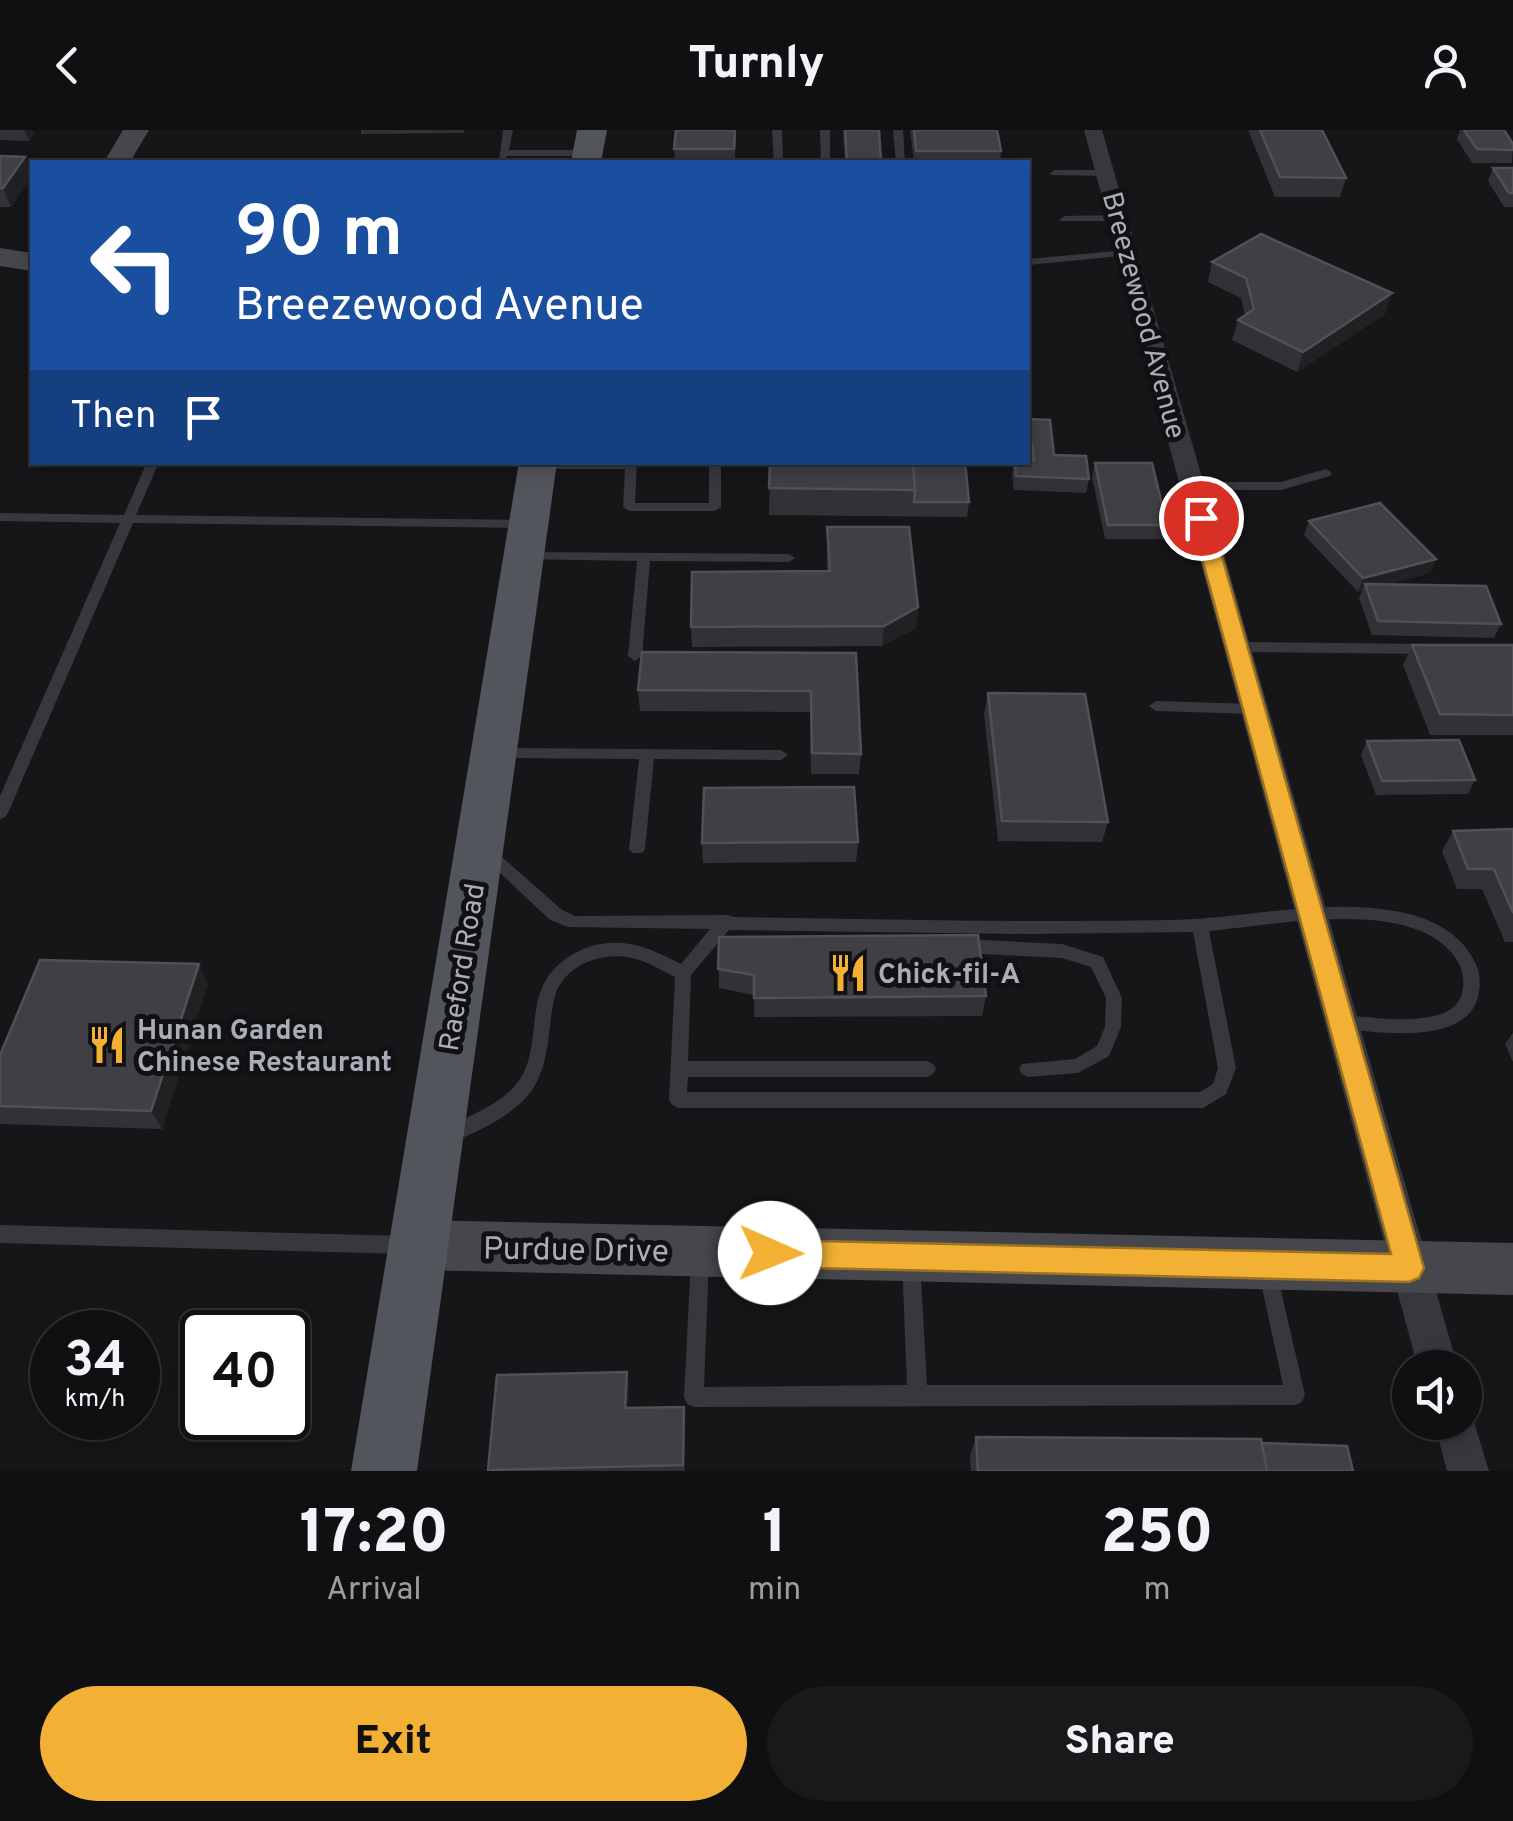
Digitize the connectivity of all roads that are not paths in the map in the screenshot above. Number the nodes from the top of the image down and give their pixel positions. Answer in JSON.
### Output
{"nodes":[{"id":1,"x":136,"y":130,"type":"edge"},
{"id":2,"x":508,"y":130,"type":"edge"},
{"id":3,"x":777,"y":130,"type":"edge"},
{"id":4,"x":825,"y":130,"type":"edge"},
{"id":5,"x":898,"y":130,"type":"edge"},
{"id":6,"x":1093,"y":130,"type":"edge"},
{"id":7,"x":588,"y":149,"type":"edge"},
{"id":8,"x":502,"y":158,"type":"edge"},
{"id":9,"x":118,"y":160,"type":"edge"},
{"id":10,"x":779,"y":160,"type":"edge"},
{"id":11,"x":826,"y":160,"type":"edge"},
{"id":12,"x":901,"y":160,"type":"edge"},
{"id":13,"x":1105,"y":172,"type":"junction"},
{"id":14,"x":1054,"y":173,"type":"dead end"},
{"id":15,"x":1118,"y":218,"type":"junction"},
{"id":16,"x":1065,"y":219,"type":"dead end"},
{"id":17,"x":1128,"y":253,"type":"junction"},
{"id":18,"x":0,"y":257,"type":"edge"},
{"id":19,"x":30,"y":262,"type":"edge"},
{"id":20,"x":1030,"y":262,"type":"edge"},
{"id":21,"x":152,"y":465,"type":"edge"},
{"id":22,"x":538,"y":465,"type":"edge"},
{"id":23,"x":631,"y":465,"type":"edge"},
{"id":24,"x":715,"y":465,"type":"edge"},
{"id":25,"x":1326,"y":473,"type":"dead end"},
{"id":26,"x":1192,"y":486,"type":"junction"},
{"id":27,"x":0,"y":518,"type":"edge"},
{"id":28,"x":128,"y":519,"type":"junction"},
{"id":29,"x":527,"y":540,"type":"junction"},
{"id":30,"x":644,"y":557,"type":"junction"},
{"id":31,"x":789,"y":558,"type":"dead end"},
{"id":32,"x":1237,"y":647,"type":"junction"},
{"id":33,"x":1438,"y":649,"type":"edge"},
{"id":34,"x":635,"y":656,"type":"dead end"},
{"id":35,"x":1156,"y":706,"type":"dead end"},
{"id":36,"x":1254,"y":709,"type":"junction"},
{"id":37,"x":494,"y":753,"type":"junction"},
{"id":38,"x":648,"y":754,"type":"junction"},
{"id":39,"x":781,"y":756,"type":"dead end"},
{"id":40,"x":0,"y":813,"type":"edge"},
{"id":41,"x":480,"y":846,"type":"junction"},
{"id":42,"x":637,"y":849,"type":"dead end"},
{"id":43,"x":1311,"y":914,"type":"junction"},
{"id":44,"x":727,"y":921,"type":"junction"},
{"id":45,"x":750,"y":922,"type":"junction"},
{"id":46,"x":1200,"y":925,"type":"junction"},
{"id":47,"x":771,"y":945,"type":"edge"},
{"id":48,"x":942,"y":946,"type":"edge"},
{"id":49,"x":683,"y":973,"type":"junction"},
{"id":50,"x":1341,"y":1022,"type":"junction"},
{"id":51,"x":926,"y":1068,"type":"dead end"},
{"id":52,"x":679,"y":1069,"type":"junction"},
{"id":53,"x":1028,"y":1069,"type":"dead end"},
{"id":54,"x":434,"y":1144,"type":"junction"},
{"id":55,"x":0,"y":1234,"type":"edge"},
{"id":56,"x":418,"y":1245,"type":"junction"},
{"id":57,"x":700,"y":1252,"type":"junction"},
{"id":58,"x":910,"y":1256,"type":"junction"},
{"id":59,"x":1266,"y":1265,"type":"junction"},
{"id":60,"x":1409,"y":1268,"type":"junction"},
{"id":61,"x":1513,"y":1269,"type":"edge"},
{"id":62,"x":1433,"y":1350,"type":"edge"},
{"id":63,"x":918,"y":1395,"type":"junction"},
{"id":64,"x":1459,"y":1440,"type":"edge"},
{"id":65,"x":384,"y":1471,"type":"edge"},
{"id":66,"x":1468,"y":1471,"type":"edge"}],
"edges":[{"from":1,"to":9,"type":"street"},
{"from":2,"to":8,"type":"lane"},
{"from":3,"to":10,"type":"lane"},
{"from":4,"to":11,"type":"lane"},
{"from":5,"to":12,"type":"lane"},
{"from":6,"to":13,"type":"street","name":"Breezewood Avenue"},
{"from":7,"to":8,"type":"lane"},
{"from":13,"to":14,"type":"lane"},
{"from":13,"to":15,"type":"street","name":"Breezewood Avenue"},
{"from":15,"to":16,"type":"lane"},
{"from":15,"to":17,"type":"street","name":"Breezewood Avenue"},
{"from":17,"to":20,"type":"lane"},
{"from":17,"to":26,"type":"street","name":"Breezewood Avenue"},
{"from":18,"to":19,"type":"street"},
{"from":21,"to":28,"type":"lane"},
{"from":22,"to":29,"type":"main road","name":"Raeford Road"},
{"from":23,"to":24,"type":"lane"},
{"from":25,"to":26,"type":"lane"},
{"from":26,"to":32,"type":"street","name":"Breezewood Avenue"},
{"from":27,"to":28,"type":"lane"},
{"from":28,"to":29,"type":"lane"},
{"from":28,"to":40,"type":"lane"},
{"from":29,"to":30,"type":"lane"},
{"from":29,"to":37,"type":"main road","name":"Raeford Road"},
{"from":30,"to":31,"type":"lane"},
{"from":30,"to":34,"type":"lane"},
{"from":32,"to":33,"type":"lane"},
{"from":32,"to":36,"type":"street","name":"Breezewood Avenue"},
{"from":35,"to":36,"type":"lane"},
{"from":36,"to":43,"type":"street","name":"Breezewood Avenue"},
{"from":37,"to":38,"type":"lane"},
{"from":37,"to":41,"type":"main road","name":"Raeford Road"},
{"from":38,"to":39,"type":"lane"},
{"from":38,"to":42,"type":"lane"},
{"from":41,"to":44,"type":"lane"},
{"from":41,"to":54,"type":"main road","name":"Raeford Road"},
{"from":43,"to":46,"type":"lane"},
{"from":43,"to":50,"type":"street","name":"Breezewood Avenue"},
{"from":43,"to":50,"type":"lane"},
{"from":44,"to":45,"type":"lane"},
{"from":44,"to":49,"type":"lane"},
{"from":45,"to":46,"type":"lane"},
{"from":45,"to":47,"type":"lane"},
{"from":46,"to":52,"type":"lane"},
{"from":48,"to":53,"type":"lane"},
{"from":49,"to":52,"type":"lane"},
{"from":49,"to":54,"type":"lane"},
{"from":50,"to":60,"type":"street","name":"Breezewood Avenue"},
{"from":51,"to":52,"type":"lane"},
{"from":54,"to":56,"type":"main road","name":"Raeford Road"},
{"from":55,"to":56,"type":"lane"},
{"from":56,"to":57,"type":"street","name":"Purdue Drive"},
{"from":56,"to":65,"type":"main road","name":"Raeford Road"},
{"from":57,"to":58,"type":"street","name":"Purdue Drive"},
{"from":57,"to":63,"type":"lane"},
{"from":58,"to":59,"type":"street","name":"Purdue Drive"},
{"from":58,"to":63,"type":"lane"},
{"from":59,"to":60,"type":"street","name":"Purdue Drive"},
{"from":59,"to":63,"type":"lane"},
{"from":60,"to":61,"type":"street","name":"Purdue Drive"},
{"from":60,"to":62,"type":"street","name":"Breezewood Avenue"},
{"from":64,"to":66,"type":"street"}]}
